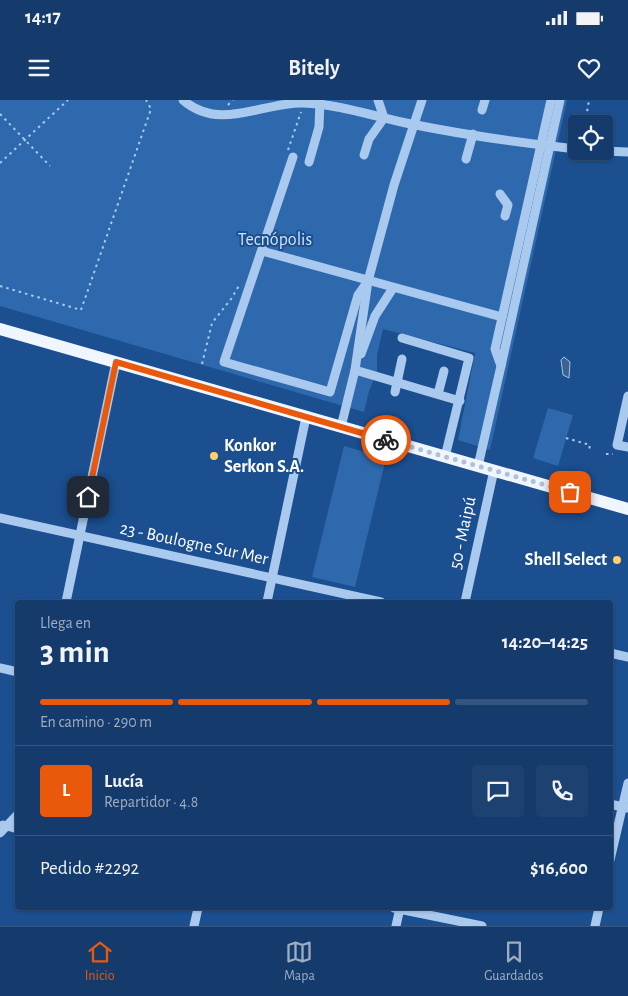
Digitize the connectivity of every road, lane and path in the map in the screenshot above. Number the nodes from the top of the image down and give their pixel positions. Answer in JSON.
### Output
{"nodes":[{"id":1,"x":68,"y":100,"type":"edge"},
{"id":2,"x":146,"y":100,"type":"edge"},
{"id":3,"x":183,"y":100,"type":"edge"},
{"id":4,"x":378,"y":100,"type":"edge"},
{"id":5,"x":422,"y":100,"type":"edge"},
{"id":6,"x":485,"y":100,"type":"edge"},
{"id":7,"x":551,"y":100,"type":"edge"},
{"id":8,"x":560,"y":100,"type":"edge"},
{"id":9,"x":589,"y":100,"type":"edge"},
{"id":10,"x":319,"y":102,"type":"edge"},
{"id":11,"x":304,"y":103,"type":"junction"},
{"id":12,"x":482,"y":110,"type":"dead end"},
{"id":13,"x":0,"y":114,"type":"edge"},
{"id":14,"x":586,"y":115,"type":"edge"},
{"id":15,"x":384,"y":118,"type":"junction"},
{"id":16,"x":414,"y":125,"type":"junction"},
{"id":17,"x":473,"y":134,"type":"junction"},
{"id":18,"x":25,"y":140,"type":"junction"},
{"id":19,"x":546,"y":146,"type":"junction"},
{"id":20,"x":568,"y":148,"type":"edge"},
{"id":21,"x":613,"y":151,"type":"edge"},
{"id":22,"x":628,"y":152,"type":"edge"},
{"id":23,"x":290,"y":154,"type":"joint"},
{"id":24,"x":364,"y":155,"type":"dead end"},
{"id":25,"x":466,"y":159,"type":"dead end"},
{"id":26,"x":0,"y":162,"type":"edge"},
{"id":27,"x":309,"y":162,"type":"dead end"},
{"id":28,"x":50,"y":166,"type":"dead end"},
{"id":29,"x":500,"y":194,"type":"dead end"},
{"id":30,"x":505,"y":216,"type":"dead end"},
{"id":31,"x":262,"y":251,"type":"junction"},
{"id":32,"x":242,"y":279,"type":"dead end"},
{"id":33,"x":368,"y":281,"type":"junction"},
{"id":34,"x":0,"y":286,"type":"edge"},
{"id":35,"x":393,"y":288,"type":"junction"},
{"id":36,"x":502,"y":317,"type":"junction"},
{"id":37,"x":0,"y":329,"type":"edge"},
{"id":38,"x":402,"y":338,"type":"dead end"},
{"id":39,"x":402,"y":359,"type":"dead end"},
{"id":40,"x":116,"y":362,"type":"junction"},
{"id":41,"x":202,"y":364,"type":"dead end"},
{"id":42,"x":501,"y":366,"type":"junction"},
{"id":43,"x":355,"y":370,"type":"junction"},
{"id":44,"x":444,"y":370,"type":"dead end"},
{"id":45,"x":397,"y":382,"type":"junction"},
{"id":46,"x":395,"y":392,"type":"dead end"},
{"id":47,"x":438,"y":394,"type":"junction"},
{"id":48,"x":628,"y":396,"type":"edge"},
{"id":49,"x":460,"y":400,"type":"junction"},
{"id":50,"x":306,"y":417,"type":"junction"},
{"id":51,"x":341,"y":427,"type":"junction"},
{"id":52,"x":566,"y":438,"type":"dead end"},
{"id":53,"x":628,"y":447,"type":"edge"},
{"id":54,"x":590,"y":450,"type":"dead end"},
{"id":55,"x":445,"y":457,"type":"junction"},
{"id":56,"x":478,"y":466,"type":"junction"},
{"id":57,"x":494,"y":470,"type":"junction"},
{"id":58,"x":628,"y":509,"type":"edge"},
{"id":59,"x":0,"y":518,"type":"edge"},
{"id":60,"x":80,"y":535,"type":"junction"},
{"id":61,"x":272,"y":578,"type":"junction"},
{"id":62,"x":66,"y":600,"type":"edge"},
{"id":63,"x":267,"y":600,"type":"edge"},
{"id":64,"x":371,"y":600,"type":"edge"},
{"id":65,"x":464,"y":600,"type":"edge"},
{"id":66,"x":613,"y":654,"type":"edge"},
{"id":67,"x":628,"y":657,"type":"edge"},
{"id":68,"x":0,"y":668,"type":"edge"},
{"id":69,"x":15,"y":671,"type":"edge"},
{"id":70,"x":628,"y":783,"type":"edge"},
{"id":71,"x":625,"y":807,"type":"edge"},
{"id":72,"x":15,"y":817,"type":"edge"},
{"id":73,"x":2,"y":828,"type":"edge"},
{"id":74,"x":15,"y":828,"type":"edge"},
{"id":75,"x":613,"y":849,"type":"edge"},
{"id":76,"x":198,"y":910,"type":"edge"},
{"id":77,"x":398,"y":910,"type":"edge"},
{"id":78,"x":407,"y":910,"type":"edge"},
{"id":79,"x":599,"y":910,"type":"edge"},
{"id":80,"x":194,"y":926,"type":"edge"},
{"id":81,"x":396,"y":926,"type":"edge"},
{"id":82,"x":482,"y":926,"type":"edge"},
{"id":83,"x":595,"y":926,"type":"edge"}],
"edges":[{"from":1,"to":18,"type":"path"},
{"from":2,"to":34,"type":"path"},
{"from":3,"to":11,"type":"street"},
{"from":4,"to":15,"type":"street"},
{"from":5,"to":16,"type":"street"},
{"from":6,"to":12,"type":"street"},
{"from":7,"to":19,"type":"street"},
{"from":8,"to":19,"type":"street"},
{"from":9,"to":14,"type":"path"},
{"from":10,"to":11,"type":"street"},
{"from":10,"to":15,"type":"street"},
{"from":10,"to":27,"type":"street"},
{"from":11,"to":23,"type":"path"},
{"from":13,"to":18,"type":"path"},
{"from":15,"to":16,"type":"street"},
{"from":15,"to":24,"type":"street"},
{"from":16,"to":17,"type":"street"},
{"from":16,"to":33,"type":"street"},
{"from":17,"to":19,"type":"street"},
{"from":17,"to":25,"type":"street"},
{"from":18,"to":26,"type":"path"},
{"from":18,"to":28,"type":"path"},
{"from":19,"to":20,"type":"street"},
{"from":19,"to":36,"type":"street"},
{"from":19,"to":42,"type":"street"},
{"from":21,"to":22,"type":"street"},
{"from":23,"to":31,"type":"street"},
{"from":29,"to":30,"type":"street"},
{"from":31,"to":33,"type":"street"},
{"from":31,"to":33,"type":"street"},
{"from":32,"to":41,"type":"path"},
{"from":33,"to":35,"type":"street"},
{"from":33,"to":43,"type":"street"},
{"from":35,"to":36,"type":"street"},
{"from":35,"to":43,"type":"street"},
{"from":36,"to":42,"type":"street"},
{"from":37,"to":40,"type":"main road"},
{"from":38,"to":49,"type":"street"},
{"from":39,"to":45,"type":"street"},
{"from":40,"to":50,"type":"main road"},
{"from":40,"to":60,"type":"street"},
{"from":42,"to":56,"type":"street"},
{"from":43,"to":45,"type":"street"},
{"from":43,"to":51,"type":"street"},
{"from":44,"to":47,"type":"street"},
{"from":45,"to":46,"type":"street"},
{"from":45,"to":47,"type":"street"},
{"from":47,"to":49,"type":"street"},
{"from":48,"to":53,"type":"street"},
{"from":49,"to":55,"type":"street"},
{"from":50,"to":51,"type":"main road"},
{"from":50,"to":61,"type":"street"},
{"from":51,"to":55,"type":"main road"},
{"from":52,"to":54,"type":"path"},
{"from":55,"to":56,"type":"main road"},
{"from":56,"to":57,"type":"main road"},
{"from":57,"to":58,"type":"main road"},
{"from":57,"to":65,"type":"street","name":"50 - Maipú"},
{"from":59,"to":60,"type":"street","name":"23 - Boulogne Sur Mer"},
{"from":60,"to":61,"type":"street","name":"23 - Boulogne Sur Mer"},
{"from":60,"to":62,"type":"street"},
{"from":61,"to":63,"type":"street"},
{"from":61,"to":64,"type":"street","name":"23 - Boulogne Sur Mer"},
{"from":66,"to":67,"type":"street"},
{"from":68,"to":69,"type":"street"},
{"from":70,"to":71,"type":"street"},
{"from":71,"to":75,"type":"street"},
{"from":72,"to":73,"type":"street"},
{"from":73,"to":74,"type":"street"},
{"from":76,"to":80,"type":"street"},
{"from":77,"to":81,"type":"street"},
{"from":78,"to":82,"type":"street"},
{"from":79,"to":83,"type":"street"}]}
